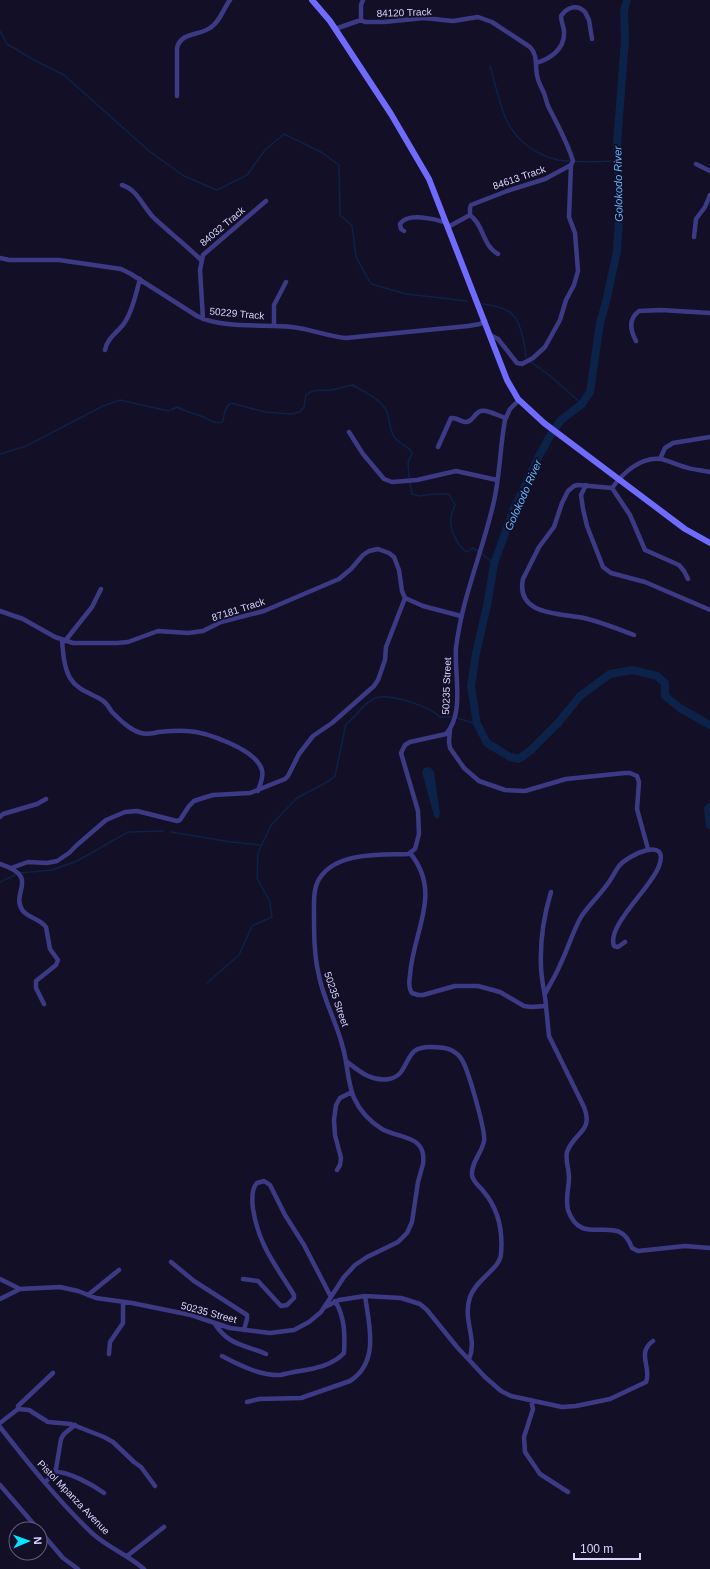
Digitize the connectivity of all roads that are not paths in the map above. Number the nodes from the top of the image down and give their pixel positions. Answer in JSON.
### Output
{"nodes":[{"id":1,"x":230,"y":0,"type":"edge"},
{"id":2,"x":312,"y":0,"type":"edge"},
{"id":3,"x":363,"y":0,"type":"edge"},
{"id":4,"x":361,"y":20,"type":"junction"},
{"id":5,"x":335,"y":29,"type":"junction"},
{"id":6,"x":592,"y":39,"type":"dead end"},
{"id":7,"x":536,"y":63,"type":"junction"},
{"id":8,"x":177,"y":96,"type":"dead end"},
{"id":9,"x":696,"y":164,"type":"dead end"},
{"id":10,"x":571,"y":165,"type":"junction"},
{"id":11,"x":710,"y":172,"type":"edge"},
{"id":12,"x":122,"y":185,"type":"dead end"},
{"id":13,"x":710,"y":195,"type":"edge"},
{"id":14,"x":266,"y":201,"type":"dead end"},
{"id":15,"x":470,"y":215,"type":"junction"},
{"id":16,"x":447,"y":225,"type":"junction"},
{"id":17,"x":404,"y":231,"type":"dead end"},
{"id":18,"x":694,"y":237,"type":"dead end"},
{"id":19,"x":498,"y":254,"type":"dead end"},
{"id":20,"x":0,"y":258,"type":"edge"},
{"id":21,"x":201,"y":260,"type":"junction"},
{"id":22,"x":140,"y":280,"type":"junction"},
{"id":23,"x":286,"y":282,"type":"dead end"},
{"id":24,"x":710,"y":313,"type":"edge"},
{"id":25,"x":203,"y":319,"type":"junction"},
{"id":26,"x":485,"y":321,"type":"junction"},
{"id":27,"x":274,"y":326,"type":"junction"},
{"id":28,"x":490,"y":335,"type":"junction"},
{"id":29,"x":636,"y":341,"type":"dead end"},
{"id":30,"x":105,"y":350,"type":"dead end"},
{"id":31,"x":520,"y":400,"type":"junction"},
{"id":32,"x":505,"y":418,"type":"junction"},
{"id":33,"x":349,"y":432,"type":"dead end"},
{"id":34,"x":710,"y":437,"type":"edge"},
{"id":35,"x":438,"y":446,"type":"dead end"},
{"id":36,"x":660,"y":459,"type":"junction"},
{"id":37,"x":710,"y":472,"type":"edge"},
{"id":38,"x":619,"y":479,"type":"junction"},
{"id":39,"x":497,"y":480,"type":"junction"},
{"id":40,"x":586,"y":485,"type":"junction"},
{"id":41,"x":612,"y":488,"type":"junction"},
{"id":42,"x":710,"y":543,"type":"edge"},
{"id":43,"x":688,"y":579,"type":"dead end"},
{"id":44,"x":101,"y":589,"type":"dead end"},
{"id":45,"x":405,"y":598,"type":"junction"},
{"id":46,"x":710,"y":610,"type":"edge"},
{"id":47,"x":0,"y":611,"type":"edge"},
{"id":48,"x":461,"y":616,"type":"junction"},
{"id":49,"x":634,"y":635,"type":"dead end"},
{"id":50,"x":63,"y":640,"type":"junction"},
{"id":51,"x":450,"y":729,"type":"junction"},
{"id":52,"x":258,"y":791,"type":"junction"},
{"id":53,"x":46,"y":799,"type":"dead end"},
{"id":54,"x":0,"y":817,"type":"edge"},
{"id":55,"x":648,"y":849,"type":"junction"},
{"id":56,"x":410,"y":853,"type":"junction"},
{"id":57,"x":0,"y":864,"type":"edge"},
{"id":58,"x":10,"y":868,"type":"junction"},
{"id":59,"x":551,"y":892,"type":"dead end"},
{"id":60,"x":626,"y":942,"type":"dead end"},
{"id":61,"x":545,"y":994,"type":"junction"},
{"id":62,"x":44,"y":1004,"type":"dead end"},
{"id":63,"x":546,"y":1006,"type":"junction"},
{"id":64,"x":346,"y":1061,"type":"junction"},
{"id":65,"x":352,"y":1092,"type":"junction"},
{"id":66,"x":337,"y":1170,"type":"dead end"},
{"id":67,"x":710,"y":1248,"type":"edge"},
{"id":68,"x":171,"y":1262,"type":"dead end"},
{"id":69,"x":119,"y":1270,"type":"dead end"},
{"id":70,"x":0,"y":1279,"type":"edge"},
{"id":71,"x":243,"y":1279,"type":"dead end"},
{"id":72,"x":20,"y":1289,"type":"junction"},
{"id":73,"x":88,"y":1295,"type":"junction"},
{"id":74,"x":365,"y":1296,"type":"junction"},
{"id":75,"x":331,"y":1297,"type":"junction"},
{"id":76,"x":0,"y":1299,"type":"edge"},
{"id":77,"x":335,"y":1301,"type":"junction"},
{"id":78,"x":123,"y":1302,"type":"junction"},
{"id":79,"x":324,"y":1307,"type":"junction"},
{"id":80,"x":215,"y":1324,"type":"junction"},
{"id":81,"x":244,"y":1330,"type":"junction"},
{"id":82,"x":653,"y":1341,"type":"dead end"},
{"id":83,"x":109,"y":1354,"type":"dead end"},
{"id":84,"x":266,"y":1354,"type":"dead end"},
{"id":85,"x":222,"y":1356,"type":"dead end"},
{"id":86,"x":469,"y":1359,"type":"junction"},
{"id":87,"x":53,"y":1373,"type":"dead end"},
{"id":88,"x":531,"y":1400,"type":"junction"},
{"id":89,"x":246,"y":1402,"type":"dead end"},
{"id":90,"x":18,"y":1409,"type":"junction"},
{"id":91,"x":0,"y":1423,"type":"edge"},
{"id":92,"x":75,"y":1425,"type":"junction"},
{"id":93,"x":0,"y":1427,"type":"edge"},
{"id":94,"x":55,"y":1472,"type":"junction"},
{"id":95,"x":45,"y":1483,"type":"junction"},
{"id":96,"x":0,"y":1485,"type":"edge"},
{"id":97,"x":155,"y":1486,"type":"dead end"},
{"id":98,"x":104,"y":1492,"type":"dead end"},
{"id":99,"x":568,"y":1492,"type":"dead end"},
{"id":100,"x":31,"y":1521,"type":"edge"},
{"id":101,"x":164,"y":1527,"type":"dead end"},
{"id":102,"x":48,"y":1540,"type":"edge"},
{"id":103,"x":127,"y":1556,"type":"junction"},
{"id":104,"x":78,"y":1569,"type":"edge"},
{"id":105,"x":144,"y":1569,"type":"edge"}],
"edges":[{"from":1,"to":8,"type":"street"},
{"from":2,"to":5,"type":"street"},
{"from":3,"to":4,"type":"street"},
{"from":4,"to":5,"type":"street","name":"84120 Track"},
{"from":4,"to":7,"type":"street","name":"84120 Track"},
{"from":5,"to":16,"type":"street"},
{"from":6,"to":7,"type":"street"},
{"from":7,"to":10,"type":"street","name":"84120 Track"},
{"from":9,"to":11,"type":"street"},
{"from":10,"to":15,"type":"street","name":"84613 Track"},
{"from":10,"to":28,"type":"street","name":"84120 Track"},
{"from":12,"to":21,"type":"street"},
{"from":13,"to":18,"type":"street"},
{"from":14,"to":21,"type":"street","name":"84032 Track"},
{"from":15,"to":16,"type":"street"},
{"from":15,"to":19,"type":"street"},
{"from":16,"to":17,"type":"street"},
{"from":16,"to":26,"type":"street"},
{"from":20,"to":22,"type":"street","name":"50229 Track"},
{"from":21,"to":25,"type":"street","name":"84032 Track"},
{"from":22,"to":25,"type":"street","name":"50229 Track"},
{"from":22,"to":30,"type":"street"},
{"from":23,"to":27,"type":"street"},
{"from":24,"to":29,"type":"street"},
{"from":25,"to":27,"type":"street","name":"50229 Track"},
{"from":26,"to":27,"type":"street","name":"50229 Track"},
{"from":26,"to":28,"type":"street"},
{"from":28,"to":31,"type":"street"},
{"from":31,"to":32,"type":"street"},
{"from":31,"to":38,"type":"street"},
{"from":32,"to":35,"type":"street"},
{"from":32,"to":39,"type":"street","name":"50235 Street"},
{"from":33,"to":39,"type":"street"},
{"from":34,"to":36,"type":"street"},
{"from":36,"to":37,"type":"street"},
{"from":36,"to":38,"type":"street"},
{"from":38,"to":41,"type":"street"},
{"from":38,"to":42,"type":"street"},
{"from":39,"to":48,"type":"street","name":"50235 Street"},
{"from":40,"to":41,"type":"street"},
{"from":40,"to":46,"type":"street"},
{"from":40,"to":49,"type":"street"},
{"from":41,"to":43,"type":"street"},
{"from":44,"to":50,"type":"street"},
{"from":45,"to":48,"type":"street"},
{"from":45,"to":50,"type":"street","name":"87181 Track"},
{"from":45,"to":52,"type":"street"},
{"from":47,"to":50,"type":"street","name":"87181 Track"},
{"from":48,"to":51,"type":"street","name":"50235 Street"},
{"from":50,"to":52,"type":"street"},
{"from":51,"to":55,"type":"street"},
{"from":51,"to":56,"type":"street","name":"50235 Street"},
{"from":52,"to":58,"type":"street"},
{"from":53,"to":54,"type":"street"},
{"from":55,"to":60,"type":"street"},
{"from":55,"to":61,"type":"street"},
{"from":56,"to":63,"type":"street"},
{"from":56,"to":64,"type":"street","name":"50235 Street"},
{"from":57,"to":58,"type":"street"},
{"from":58,"to":62,"type":"street"},
{"from":59,"to":61,"type":"street"},
{"from":61,"to":63,"type":"street"},
{"from":63,"to":67,"type":"street"},
{"from":64,"to":65,"type":"street","name":"50235 Street"},
{"from":64,"to":86,"type":"street"},
{"from":65,"to":66,"type":"street"},
{"from":65,"to":75,"type":"street","name":"50235 Street"},
{"from":68,"to":81,"type":"street"},
{"from":69,"to":73,"type":"street"},
{"from":70,"to":72,"type":"street"},
{"from":71,"to":75,"type":"street"},
{"from":72,"to":73,"type":"street","name":"50235 Street"},
{"from":72,"to":76,"type":"street","name":"50235 Street"},
{"from":73,"to":78,"type":"street","name":"50235 Street"},
{"from":74,"to":77,"type":"street"},
{"from":74,"to":86,"type":"street"},
{"from":74,"to":89,"type":"street"},
{"from":75,"to":79,"type":"street","name":"50235 Street"},
{"from":77,"to":79,"type":"street"},
{"from":77,"to":85,"type":"street"},
{"from":78,"to":80,"type":"street","name":"50235 Street"},
{"from":78,"to":83,"type":"street"},
{"from":79,"to":81,"type":"street","name":"50235 Street"},
{"from":80,"to":81,"type":"street","name":"50235 Street"},
{"from":80,"to":84,"type":"street"},
{"from":82,"to":88,"type":"street"},
{"from":86,"to":88,"type":"street"},
{"from":87,"to":90,"type":"street"},
{"from":88,"to":99,"type":"street"},
{"from":90,"to":91,"type":"street"},
{"from":90,"to":92,"type":"street"},
{"from":92,"to":94,"type":"street"},
{"from":92,"to":97,"type":"street"},
{"from":93,"to":95,"type":"street","name":"Pistol Mpanza Avenue"},
{"from":94,"to":95,"type":"street"},
{"from":94,"to":98,"type":"street"},
{"from":95,"to":103,"type":"street","name":"Pistol Mpanza Avenue"},
{"from":96,"to":100,"type":"street"},
{"from":101,"to":103,"type":"street"},
{"from":102,"to":104,"type":"street"},
{"from":103,"to":105,"type":"street","name":"Pistol Mpanza Avenue"}]}
